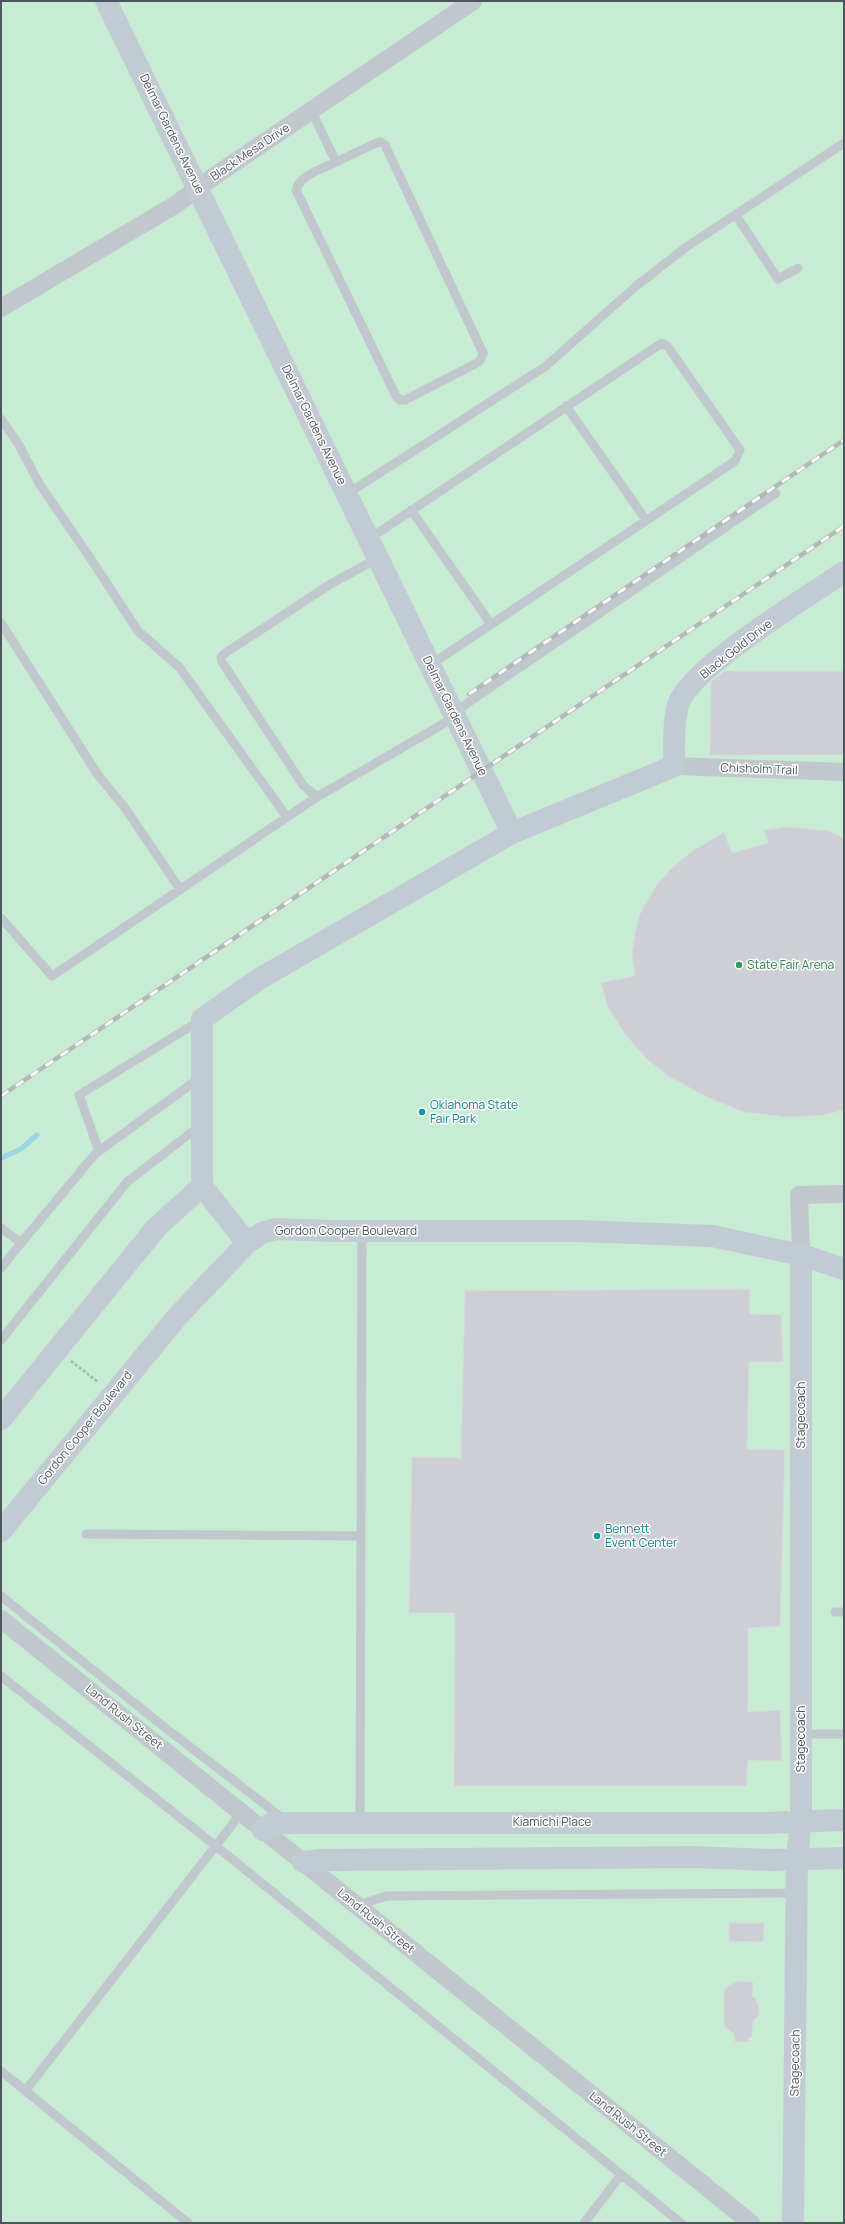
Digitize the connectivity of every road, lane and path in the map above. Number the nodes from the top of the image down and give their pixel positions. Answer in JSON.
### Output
{"nodes":[{"id":1,"x":106,"y":1,"type":"edge"},
{"id":2,"x":473,"y":1,"type":"edge"},
{"id":3,"x":311,"y":110,"type":"junction"},
{"id":4,"x":844,"y":143,"type":"edge"},
{"id":5,"x":336,"y":162,"type":"junction"},
{"id":6,"x":198,"y":188,"type":"junction"},
{"id":7,"x":736,"y":215,"type":"junction"},
{"id":8,"x":798,"y":268,"type":"dead end"},
{"id":9,"x":1,"y":308,"type":"edge"},
{"id":10,"x":566,"y":406,"type":"junction"},
{"id":11,"x":1,"y":419,"type":"edge"},
{"id":12,"x":776,"y":493,"type":"dead end"},
{"id":13,"x":347,"y":494,"type":"junction"},
{"id":14,"x":411,"y":510,"type":"junction"},
{"id":15,"x":646,"y":520,"type":"junction"},
{"id":16,"x":369,"y":539,"type":"junction"},
{"id":17,"x":378,"y":558,"type":"junction"},
{"id":18,"x":844,"y":572,"type":"edge"},
{"id":19,"x":1,"y":623,"type":"edge"},
{"id":20,"x":491,"y":624,"type":"junction"},
{"id":21,"x":430,"y":665,"type":"junction"},
{"id":22,"x":454,"y":715,"type":"junction"},
{"id":23,"x":674,"y":766,"type":"junction"},
{"id":24,"x":844,"y":772,"type":"edge"},
{"id":25,"x":317,"y":797,"type":"junction"},
{"id":26,"x":287,"y":817,"type":"junction"},
{"id":27,"x":516,"y":826,"type":"junction"},
{"id":28,"x":180,"y":889,"type":"junction"},
{"id":29,"x":1,"y":918,"type":"edge"},
{"id":30,"x":202,"y":1019,"type":"junction"},
{"id":31,"x":202,"y":1076,"type":"junction"},
{"id":32,"x":202,"y":1124,"type":"junction"},
{"id":33,"x":99,"y":1151,"type":"junction"},
{"id":34,"x":202,"y":1186,"type":"junction"},
{"id":35,"x":844,"y":1194,"type":"edge"},
{"id":36,"x":1,"y":1228,"type":"edge"},
{"id":37,"x":362,"y":1231,"type":"junction"},
{"id":38,"x":21,"y":1243,"type":"junction"},
{"id":39,"x":247,"y":1243,"type":"junction"},
{"id":40,"x":801,"y":1255,"type":"junction"},
{"id":41,"x":1,"y":1268,"type":"edge"},
{"id":42,"x":844,"y":1269,"type":"edge"},
{"id":43,"x":1,"y":1340,"type":"edge"},
{"id":44,"x":57,"y":1349,"type":"junction"},
{"id":45,"x":113,"y":1394,"type":"junction"},
{"id":46,"x":1,"y":1419,"type":"edge"},
{"id":47,"x":1,"y":1531,"type":"edge"},
{"id":48,"x":86,"y":1534,"type":"dead end"},
{"id":49,"x":361,"y":1536,"type":"junction"},
{"id":50,"x":1,"y":1596,"type":"edge"},
{"id":51,"x":1,"y":1619,"type":"edge"},
{"id":52,"x":1,"y":1676,"type":"edge"},
{"id":53,"x":801,"y":1734,"type":"junction"},
{"id":54,"x":844,"y":1734,"type":"edge"},
{"id":55,"x":242,"y":1812,"type":"junction"},
{"id":56,"x":801,"y":1820,"type":"junction"},
{"id":57,"x":844,"y":1820,"type":"edge"},
{"id":58,"x":360,"y":1822,"type":"junction"},
{"id":59,"x":289,"y":1823,"type":"junction"},
{"id":60,"x":263,"y":1830,"type":"junction"},
{"id":61,"x":216,"y":1846,"type":"junction"},
{"id":62,"x":798,"y":1858,"type":"junction"},
{"id":63,"x":844,"y":1858,"type":"edge"},
{"id":64,"x":303,"y":1862,"type":"junction"},
{"id":65,"x":797,"y":1893,"type":"junction"},
{"id":66,"x":357,"y":1905,"type":"junction"},
{"id":67,"x":1,"y":2071,"type":"edge"},
{"id":68,"x":26,"y":2090,"type":"junction"},
{"id":69,"x":621,"y":2175,"type":"junction"},
{"id":70,"x":188,"y":2223,"type":"edge"},
{"id":71,"x":584,"y":2223,"type":"edge"},
{"id":72,"x":680,"y":2223,"type":"edge"},
{"id":73,"x":751,"y":2223,"type":"edge"},
{"id":74,"x":792,"y":2223,"type":"edge"}],
"edges":[{"from":1,"to":6,"type":"street","name":"Delmar Gardens Avenue"},
{"from":2,"to":3,"type":"street","name":"Black Mesa Drive"},
{"from":3,"to":5,"type":"lane"},
{"from":3,"to":6,"type":"street","name":"Black Mesa Drive"},
{"from":4,"to":7,"type":"lane"},
{"from":5,"to":5,"type":"lane"},
{"from":6,"to":9,"type":"street","name":"Black Mesa Drive"},
{"from":6,"to":13,"type":"street","name":"Delmar Gardens Avenue"},
{"from":7,"to":8,"type":"lane"},
{"from":7,"to":13,"type":"lane"},
{"from":10,"to":14,"type":"lane"},
{"from":10,"to":15,"type":"lane"},
{"from":10,"to":15,"type":"lane"},
{"from":11,"to":26,"type":"lane"},
{"from":12,"to":22,"type":"lane"},
{"from":13,"to":16,"type":"street","name":"Delmar Gardens Avenue"},
{"from":14,"to":16,"type":"lane"},
{"from":14,"to":20,"type":"lane"},
{"from":15,"to":20,"type":"lane"},
{"from":16,"to":17,"type":"street","name":"Delmar Gardens Avenue"},
{"from":17,"to":21,"type":"street","name":"Delmar Gardens Avenue"},
{"from":17,"to":25,"type":"lane"},
{"from":18,"to":23,"type":"street","name":"Black Gold Drive"},
{"from":19,"to":28,"type":"lane"},
{"from":20,"to":21,"type":"lane"},
{"from":21,"to":22,"type":"street","name":"Delmar Gardens Avenue"},
{"from":22,"to":25,"type":"lane"},
{"from":22,"to":27,"type":"street","name":"Delmar Gardens Avenue"},
{"from":23,"to":24,"type":"street","name":"Chisholm Trail"},
{"from":23,"to":27,"type":"street"},
{"from":25,"to":26,"type":"lane"},
{"from":26,"to":28,"type":"lane"},
{"from":27,"to":30,"type":"street"},
{"from":28,"to":29,"type":"lane"},
{"from":30,"to":31,"type":"street"},
{"from":30,"to":33,"type":"lane"},
{"from":31,"to":32,"type":"street"},
{"from":31,"to":33,"type":"lane"},
{"from":32,"to":34,"type":"street"},
{"from":32,"to":43,"type":"lane"},
{"from":33,"to":38,"type":"lane"},
{"from":34,"to":39,"type":"street"},
{"from":34,"to":44,"type":"street"},
{"from":35,"to":40,"type":"street"},
{"from":36,"to":38,"type":"lane"},
{"from":37,"to":39,"type":"street","name":"Gordon Cooper Boulevard"},
{"from":37,"to":40,"type":"street","name":"Gordon Cooper Boulevard"},
{"from":37,"to":49,"type":"lane"},
{"from":38,"to":41,"type":"lane"},
{"from":39,"to":45,"type":"street","name":"Gordon Cooper Boulevard"},
{"from":40,"to":42,"type":"street","name":"Gordon Cooper Boulevard"},
{"from":40,"to":53,"type":"street","name":"Stagecoach"},
{"from":44,"to":45,"type":"path"},
{"from":44,"to":46,"type":"street"},
{"from":45,"to":47,"type":"street","name":"Gordon Cooper Boulevard"},
{"from":48,"to":49,"type":"lane"},
{"from":49,"to":58,"type":"lane"},
{"from":50,"to":59,"type":"lane"},
{"from":51,"to":55,"type":"street","name":"Land Rush Street"},
{"from":52,"to":61,"type":"lane"},
{"from":53,"to":54,"type":"lane"},
{"from":53,"to":56,"type":"street","name":"Stagecoach"},
{"from":55,"to":60,"type":"street","name":"Land Rush Street"},
{"from":55,"to":61,"type":"lane"},
{"from":56,"to":57,"type":"street","name":"Kiamichi Place"},
{"from":56,"to":58,"type":"street","name":"Kiamichi Place"},
{"from":56,"to":62,"type":"street","name":"Stagecoach"},
{"from":58,"to":59,"type":"street","name":"Kiamichi Place"},
{"from":59,"to":60,"type":"street","name":"Kiamichi Place"},
{"from":60,"to":64,"type":"street","name":"Land Rush Street"},
{"from":61,"to":68,"type":"lane"},
{"from":61,"to":69,"type":"lane"},
{"from":62,"to":63,"type":"street"},
{"from":62,"to":64,"type":"street"},
{"from":62,"to":65,"type":"street","name":"Stagecoach"},
{"from":64,"to":66,"type":"street","name":"Land Rush Street"},
{"from":65,"to":66,"type":"lane"},
{"from":65,"to":74,"type":"street","name":"Stagecoach"},
{"from":66,"to":73,"type":"street","name":"Land Rush Street"},
{"from":67,"to":68,"type":"lane"},
{"from":68,"to":70,"type":"lane"},
{"from":69,"to":71,"type":"lane"},
{"from":69,"to":72,"type":"lane"}]}
